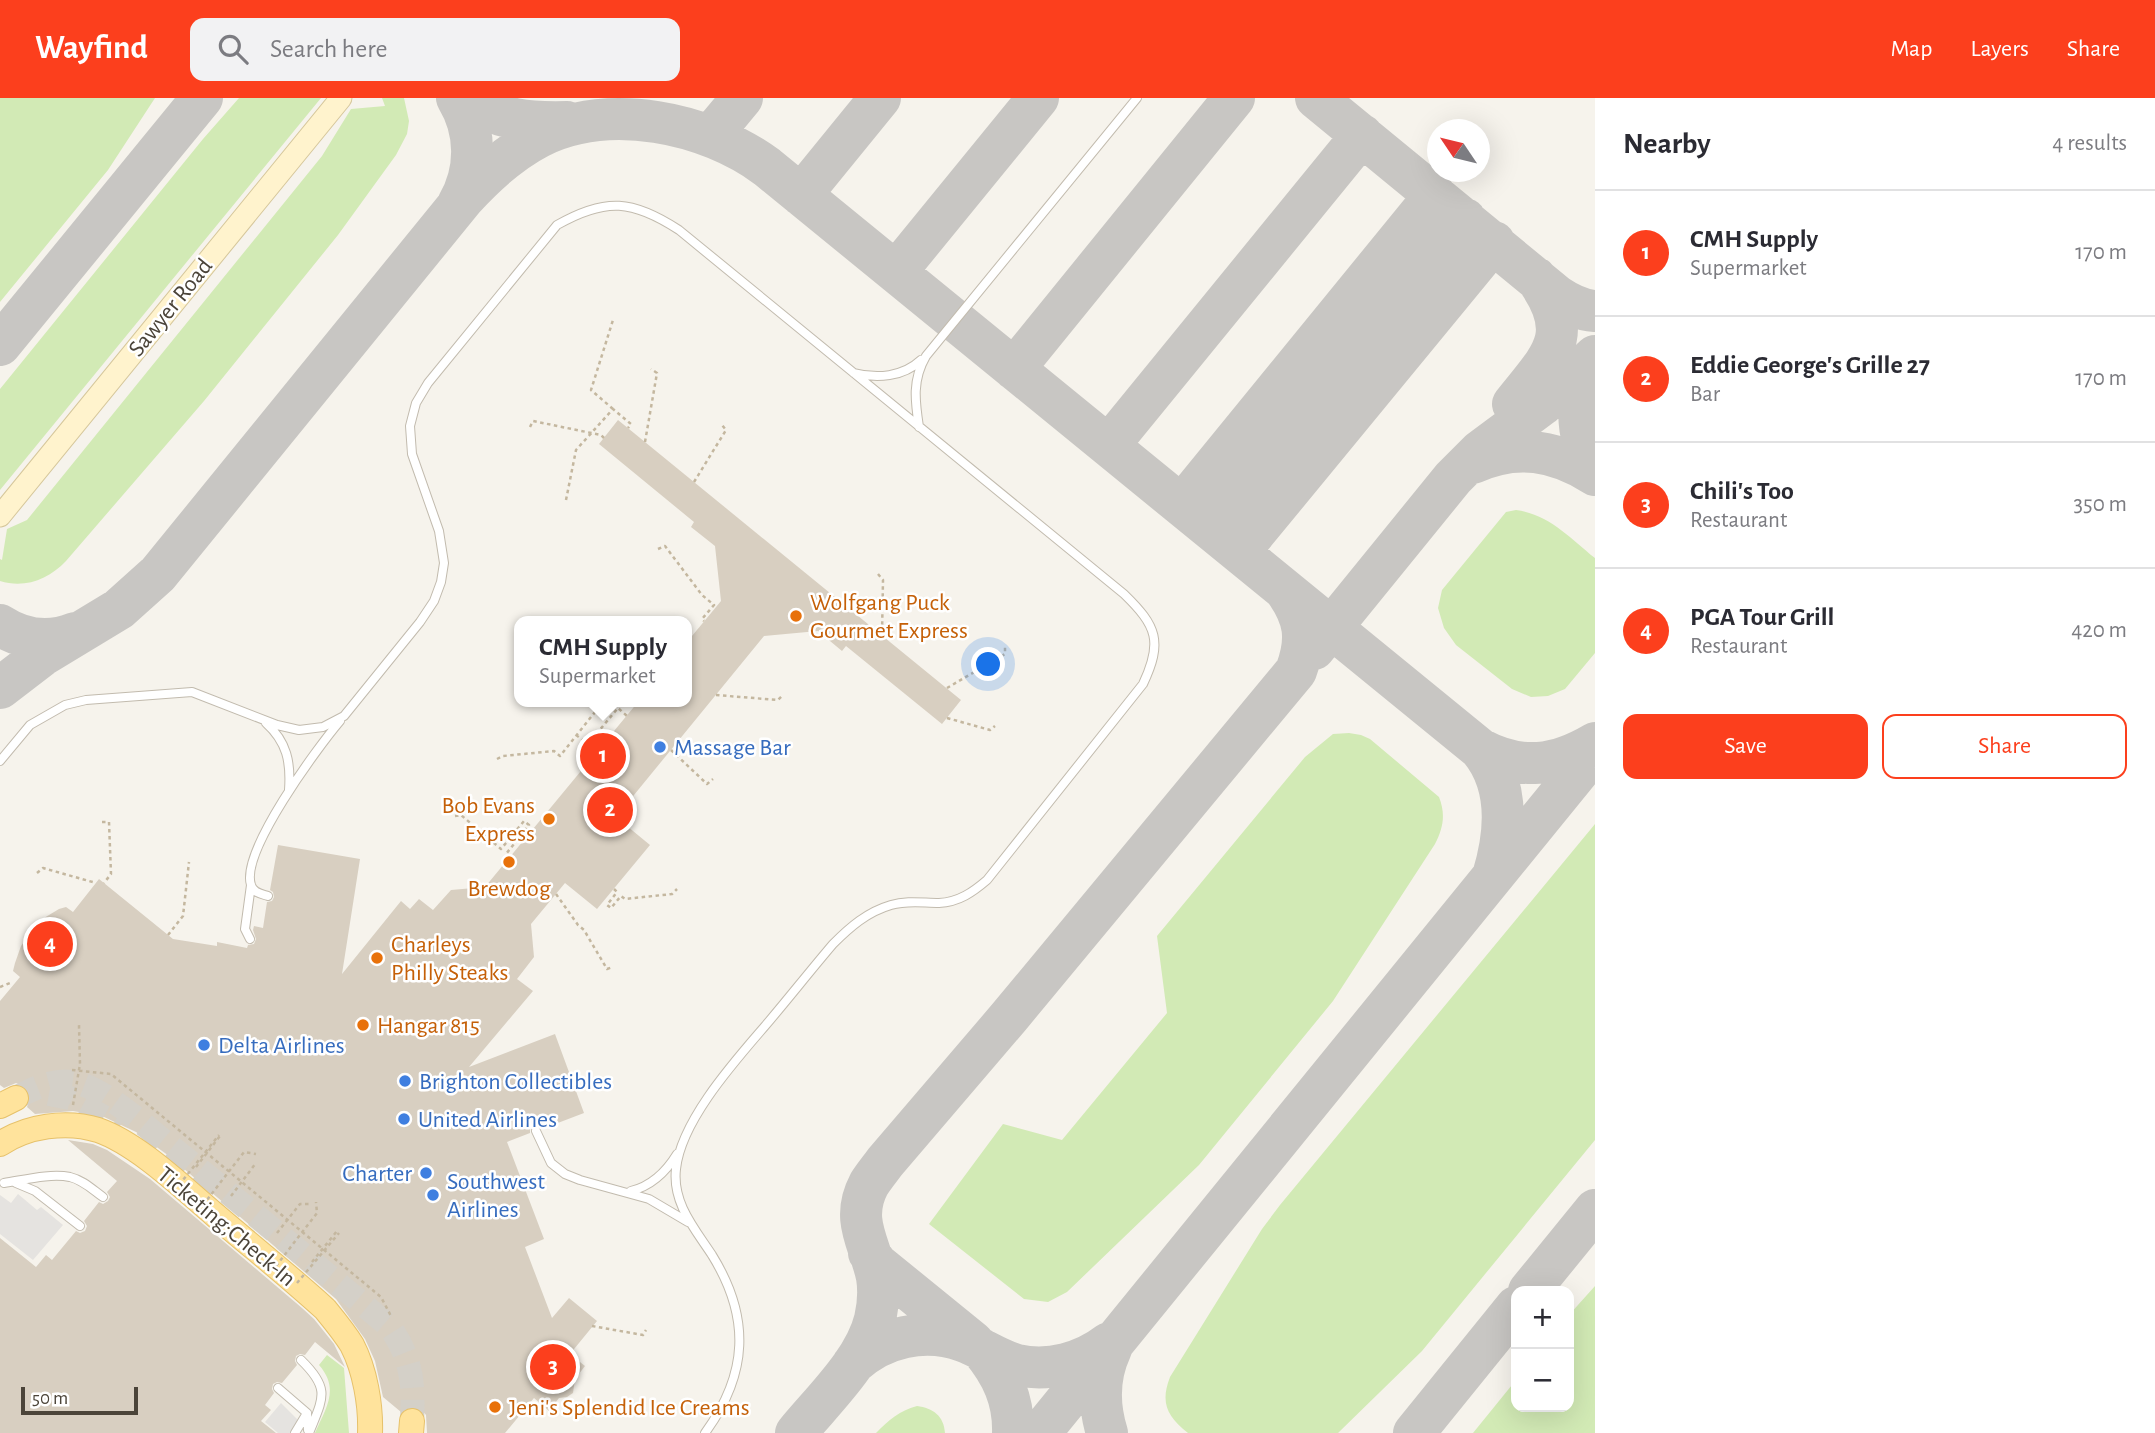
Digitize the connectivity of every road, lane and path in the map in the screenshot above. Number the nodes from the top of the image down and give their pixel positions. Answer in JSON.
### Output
{"nodes":[{"id":1,"x":341,"y":98,"type":"edge"},
{"id":2,"x":1137,"y":98,"type":"edge"},
{"id":3,"x":613,"y":320,"type":"dead end"},
{"id":4,"x":926,"y":356,"type":"junction"},
{"id":5,"x":651,"y":369,"type":"dead end"},
{"id":6,"x":853,"y":373,"type":"junction"},
{"id":7,"x":613,"y":409,"type":"junction"},
{"id":8,"x":722,"y":425,"type":"dead end"},
{"id":9,"x":530,"y":427,"type":"dead end"},
{"id":10,"x":919,"y":427,"type":"junction"},
{"id":11,"x":628,"y":428,"type":"dead end"},
{"id":12,"x":604,"y":438,"type":"dead end"},
{"id":13,"x":645,"y":442,"type":"dead end"},
{"id":14,"x":694,"y":482,"type":"dead end"},
{"id":15,"x":566,"y":500,"type":"dead end"},
{"id":16,"x":0,"y":516,"type":"edge"},
{"id":17,"x":658,"y":549,"type":"dead end"},
{"id":18,"x":878,"y":575,"type":"dead end"},
{"id":19,"x":704,"y":621,"type":"dead end"},
{"id":20,"x":882,"y":635,"type":"dead end"},
{"id":21,"x":1005,"y":647,"type":"dead end"},
{"id":22,"x":947,"y":688,"type":"dead end"},
{"id":23,"x":716,"y":695,"type":"dead end"},
{"id":24,"x":783,"y":695,"type":"dead end"},
{"id":25,"x":593,"y":707,"type":"edge"},
{"id":26,"x":597,"y":709,"type":"joint"},
{"id":27,"x":344,"y":716,"type":"junction"},
{"id":28,"x":627,"y":716,"type":"dead end"},
{"id":29,"x":257,"y":717,"type":"junction"},
{"id":30,"x":947,"y":718,"type":"dead end"},
{"id":31,"x":995,"y":726,"type":"dead end"},
{"id":32,"x":576,"y":735,"type":"junction"},
{"id":33,"x":671,"y":750,"type":"dead end"},
{"id":34,"x":497,"y":759,"type":"dead end"},
{"id":35,"x":0,"y":761,"type":"edge"},
{"id":36,"x":713,"y":779,"type":"dead end"},
{"id":37,"x":289,"y":794,"type":"junction"},
{"id":38,"x":455,"y":816,"type":"dead end"},
{"id":39,"x":102,"y":822,"type":"dead end"},
{"id":40,"x":510,"y":857,"type":"dead end"},
{"id":41,"x":189,"y":862,"type":"dead end"},
{"id":42,"x":37,"y":873,"type":"dead end"},
{"id":43,"x":96,"y":883,"type":"dead end"},
{"id":44,"x":104,"y":883,"type":"dead end"},
{"id":45,"x":251,"y":885,"type":"junction"},
{"id":46,"x":614,"y":889,"type":"dead end"},
{"id":47,"x":677,"y":889,"type":"dead end"},
{"id":48,"x":556,"y":894,"type":"dead end"},
{"id":49,"x":268,"y":896,"type":"dead end"},
{"id":50,"x":168,"y":935,"type":"dead end"},
{"id":51,"x":250,"y":939,"type":"dead end"},
{"id":52,"x":612,"y":967,"type":"dead end"},
{"id":53,"x":12,"y":985,"type":"dead end"},
{"id":54,"x":0,"y":987,"type":"edge"},
{"id":55,"x":79,"y":1025,"type":"dead end"},
{"id":56,"x":72,"y":1070,"type":"dead end"},
{"id":57,"x":61,"y":1126,"type":"junction"},
{"id":58,"x":536,"y":1131,"type":"dead end"},
{"id":59,"x":684,"y":1143,"type":"junction"},
{"id":60,"x":0,"y":1144,"type":"edge"},
{"id":61,"x":208,"y":1153,"type":"junction"},
{"id":62,"x":256,"y":1154,"type":"dead end"},
{"id":63,"x":257,"y":1163,"type":"dead end"},
{"id":64,"x":196,"y":1167,"type":"dead end"},
{"id":65,"x":242,"y":1181,"type":"junction"},
{"id":66,"x":2,"y":1183,"type":"edge"},
{"id":67,"x":179,"y":1185,"type":"junction"},
{"id":68,"x":628,"y":1192,"type":"junction"},
{"id":69,"x":231,"y":1196,"type":"dead end"},
{"id":70,"x":103,"y":1198,"type":"dead end"},
{"id":71,"x":316,"y":1202,"type":"dead end"},
{"id":72,"x":309,"y":1204,"type":"dead end"},
{"id":73,"x":203,"y":1205,"type":"junction"},
{"id":74,"x":288,"y":1220,"type":"junction"},
{"id":75,"x":688,"y":1222,"type":"junction"},
{"id":76,"x":79,"y":1226,"type":"dead end"},
{"id":77,"x":277,"y":1233,"type":"dead end"},
{"id":78,"x":322,"y":1249,"type":"junction"},
{"id":79,"x":312,"y":1262,"type":"dead end"},
{"id":80,"x":276,"y":1266,"type":"junction"},
{"id":81,"x":297,"y":1283,"type":"junction"},
{"id":82,"x":391,"y":1317,"type":"dead end"},
{"id":83,"x":592,"y":1326,"type":"dead end"},
{"id":84,"x":646,"y":1330,"type":"dead end"},
{"id":85,"x":301,"y":1360,"type":"dead end"},
{"id":86,"x":278,"y":1388,"type":"dead end"},
{"id":87,"x":307,"y":1413,"type":"junction"},
{"id":88,"x":295,"y":1433,"type":"edge"},
{"id":89,"x":308,"y":1433,"type":"edge"},
{"id":90,"x":370,"y":1433,"type":"edge"},
{"id":91,"x":705,"y":1433,"type":"edge"}],
"edges":[{"from":1,"to":16,"type":"street","name":"Sawyer Road"},
{"from":2,"to":4,"type":"lane"},
{"from":3,"to":7,"type":"path"},
{"from":4,"to":6,"type":"lane"},
{"from":4,"to":10,"type":"lane"},
{"from":5,"to":13,"type":"path"},
{"from":6,"to":10,"type":"lane"},
{"from":6,"to":27,"type":"lane"},
{"from":7,"to":11,"type":"path"},
{"from":7,"to":15,"type":"path"},
{"from":8,"to":14,"type":"path"},
{"from":9,"to":12,"type":"path","bridge":true},
{"from":10,"to":59,"type":"lane"},
{"from":17,"to":19,"type":"path"},
{"from":18,"to":20,"type":"path"},
{"from":21,"to":22,"type":"path"},
{"from":23,"to":24,"type":"path"},
{"from":25,"to":26,"type":"path"},
{"from":26,"to":32,"type":"path"},
{"from":27,"to":29,"type":"lane"},
{"from":27,"to":37,"type":"lane"},
{"from":28,"to":32,"type":"path"},
{"from":29,"to":35,"type":"lane"},
{"from":29,"to":37,"type":"lane"},
{"from":30,"to":31,"type":"path"},
{"from":32,"to":34,"type":"path"},
{"from":33,"to":36,"type":"path"},
{"from":37,"to":45,"type":"lane"},
{"from":38,"to":40,"type":"path"},
{"from":39,"to":44,"type":"path"},
{"from":41,"to":50,"type":"path"},
{"from":42,"to":43,"type":"path"},
{"from":45,"to":49,"type":"lane"},
{"from":45,"to":51,"type":"lane"},
{"from":46,"to":47,"type":"path"},
{"from":48,"to":52,"type":"path"},
{"from":53,"to":54,"type":"path"},
{"from":55,"to":57,"type":"path"},
{"from":56,"to":61,"type":"path"},
{"from":57,"to":60,"type":"main road","name":"Ticketing;Check-In"},
{"from":57,"to":67,"type":"main road","name":"Ticketing;Check-In"},
{"from":58,"to":68,"type":"lane"},
{"from":59,"to":68,"type":"lane"},
{"from":59,"to":75,"type":"lane"},
{"from":61,"to":64,"type":"path"},
{"from":61,"to":65,"type":"path"},
{"from":61,"to":67,"type":"path","bridge":true},
{"from":62,"to":73,"type":"path","bridge":true},
{"from":63,"to":65,"type":"path"},
{"from":65,"to":69,"type":"path"},
{"from":65,"to":74,"type":"path"},
{"from":66,"to":70,"type":"lane"},
{"from":66,"to":76,"type":"lane"},
{"from":67,"to":73,"type":"main road","name":"Ticketing;Check-In"},
{"from":68,"to":75,"type":"lane"},
{"from":71,"to":80,"type":"path","bridge":true},
{"from":72,"to":74,"type":"path"},
{"from":73,"to":80,"type":"main road","name":"Ticketing;Check-In"},
{"from":74,"to":77,"type":"path"},
{"from":74,"to":78,"type":"path"},
{"from":75,"to":91,"type":"lane"},
{"from":78,"to":79,"type":"path"},
{"from":78,"to":81,"type":"path","bridge":true},
{"from":78,"to":82,"type":"path"},
{"from":80,"to":81,"type":"main road","name":"Ticketing;Check-In"},
{"from":81,"to":90,"type":"main road","name":"Ticketing;Check-In"},
{"from":83,"to":84,"type":"path"},
{"from":85,"to":89,"type":"lane"},
{"from":86,"to":87,"type":"lane"},
{"from":87,"to":88,"type":"lane"},
{"from":87,"to":89,"type":"lane"}]}
